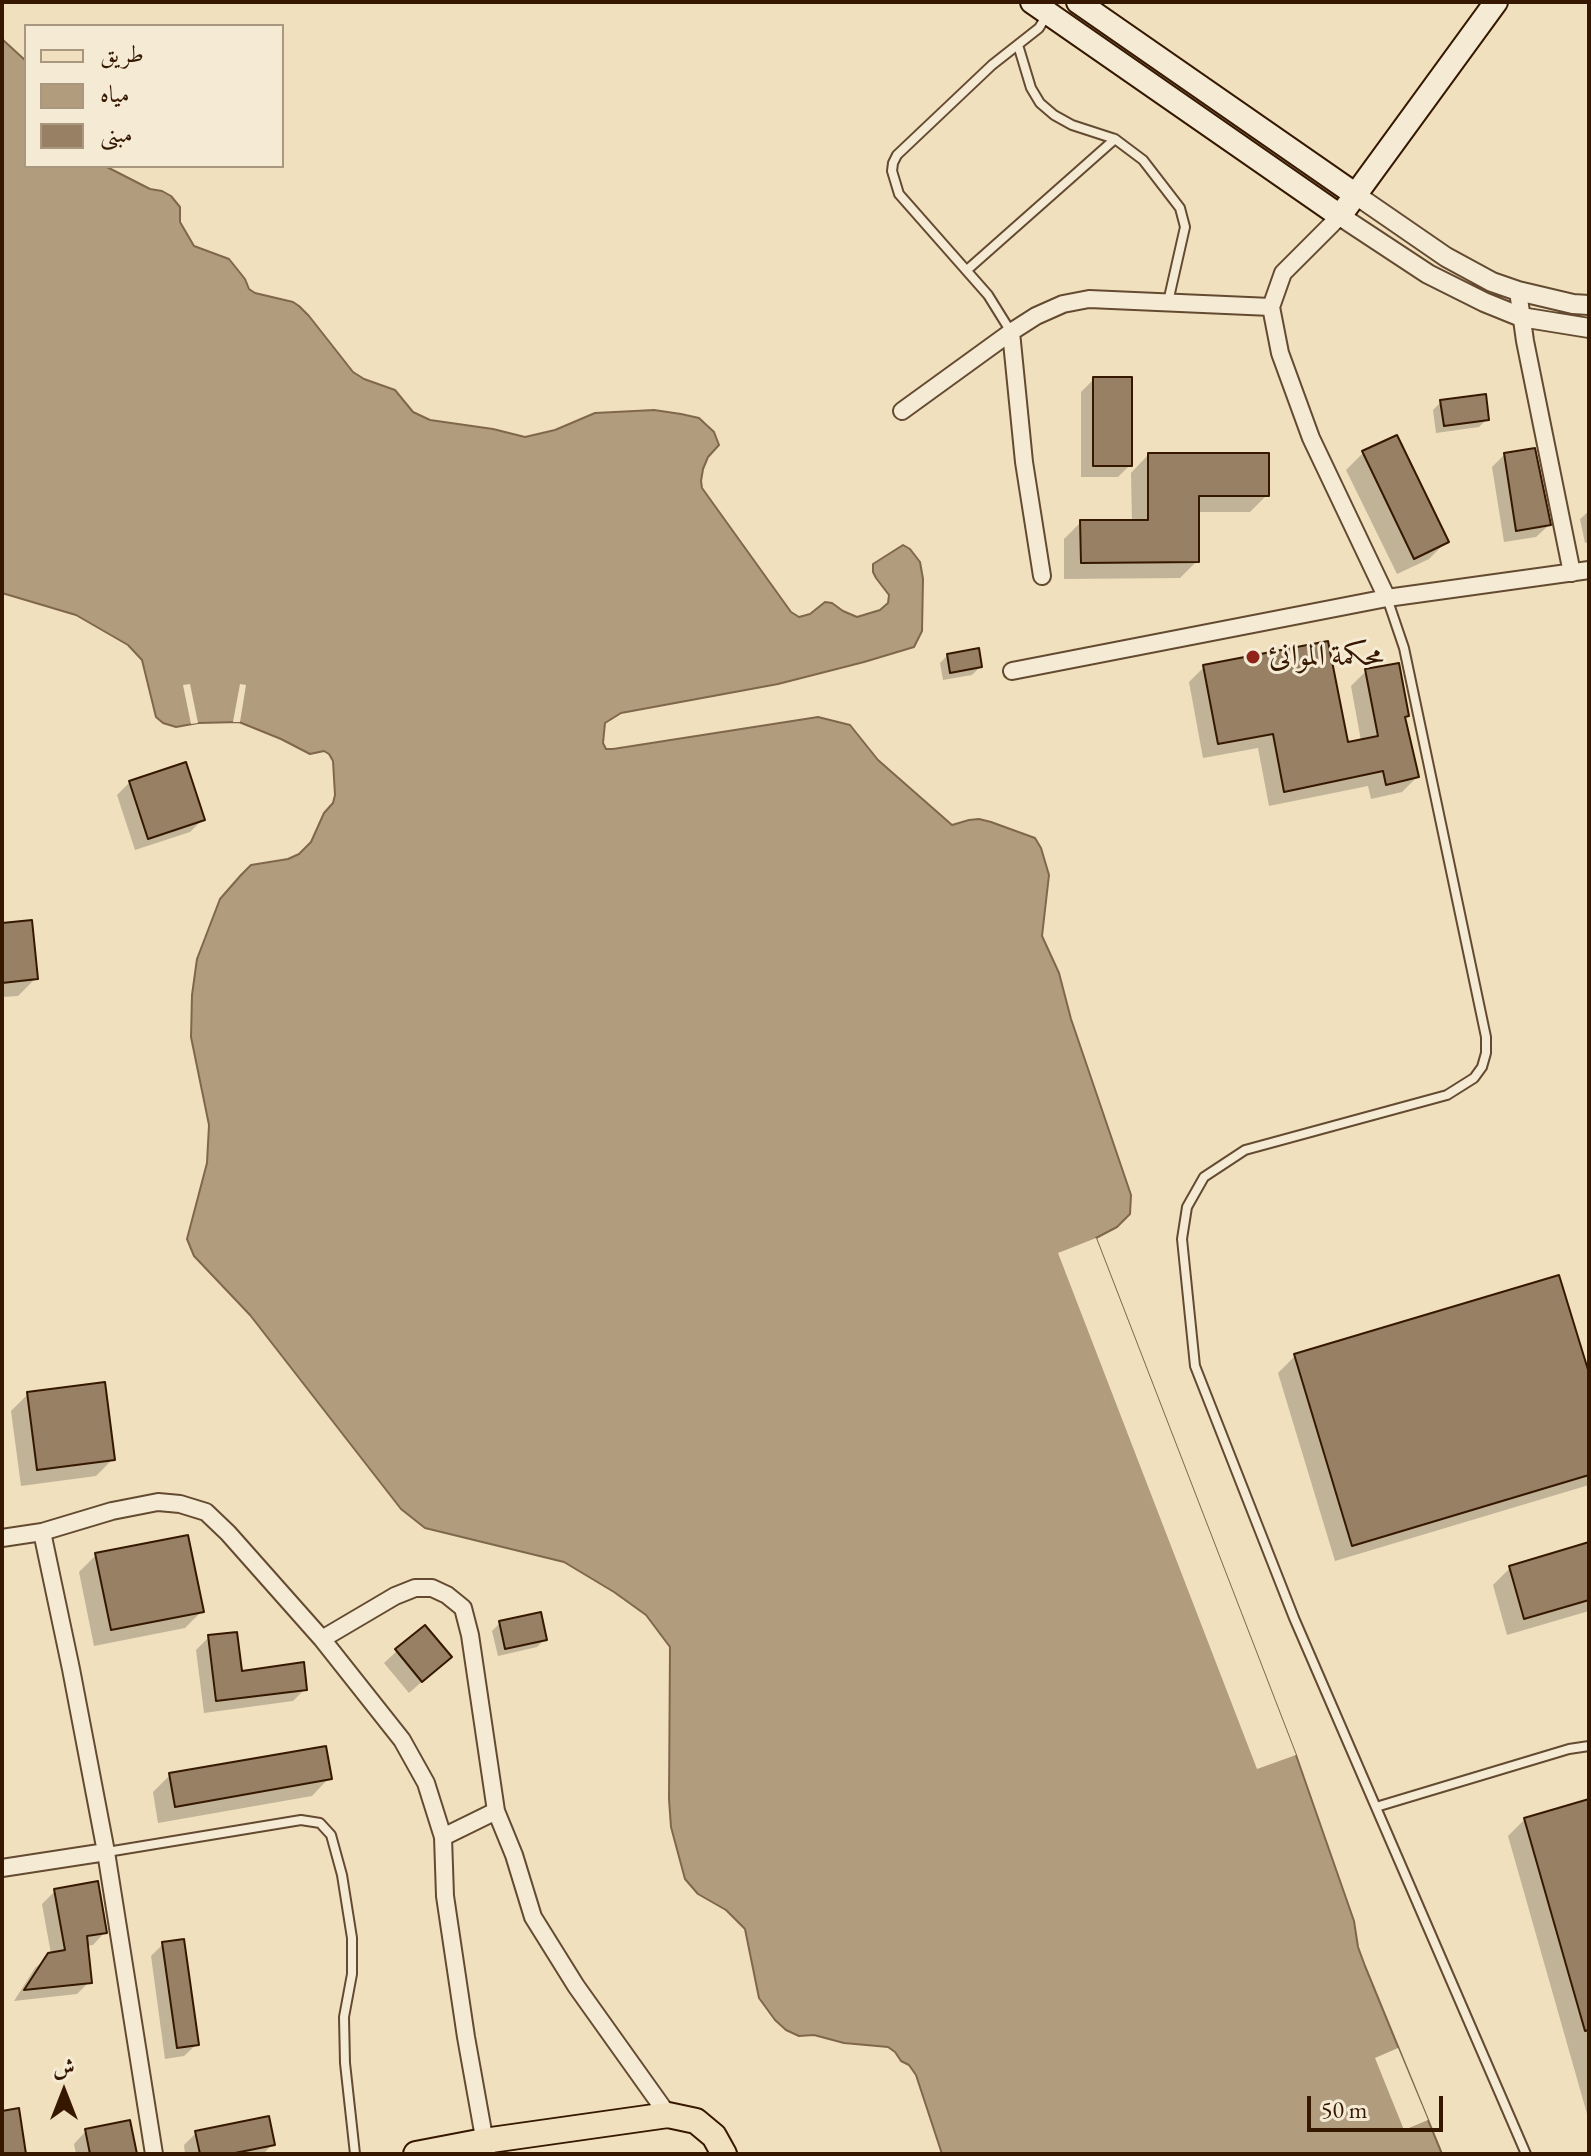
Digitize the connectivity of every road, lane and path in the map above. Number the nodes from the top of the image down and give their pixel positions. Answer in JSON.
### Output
{"nodes":[{"id":1,"x":1078,"y":2,"type":"edge"},
{"id":2,"x":1496,"y":2,"type":"edge"},
{"id":3,"x":1040,"y":8,"type":"edge"},
{"id":4,"x":1018,"y":45,"type":"junction"},
{"id":5,"x":1115,"y":139,"type":"junction"},
{"id":6,"x":1356,"y":195,"type":"junction"},
{"id":7,"x":1340,"y":216,"type":"junction"},
{"id":8,"x":967,"y":270,"type":"junction"},
{"id":9,"x":1518,"y":291,"type":"junction"},
{"id":10,"x":1168,"y":302,"type":"junction"},
{"id":11,"x":1589,"y":305,"type":"edge"},
{"id":12,"x":1271,"y":307,"type":"junction"},
{"id":13,"x":1521,"y":317,"type":"junction"},
{"id":14,"x":1589,"y":328,"type":"edge"},
{"id":15,"x":1011,"y":332,"type":"junction"},
{"id":16,"x":902,"y":411,"type":"dead end"},
{"id":17,"x":1580,"y":572,"type":"edge"},
{"id":18,"x":1042,"y":576,"type":"dead end"},
{"id":19,"x":1387,"y":598,"type":"junction"},
{"id":20,"x":1012,"y":671,"type":"dead end"},
{"id":21,"x":42,"y":1532,"type":"junction"},
{"id":22,"x":2,"y":1538,"type":"edge"},
{"id":23,"x":322,"y":1639,"type":"junction"},
{"id":24,"x":1589,"y":1746,"type":"edge"},
{"id":25,"x":1376,"y":1807,"type":"junction"},
{"id":26,"x":496,"y":1811,"type":"junction"},
{"id":27,"x":443,"y":1837,"type":"junction"},
{"id":28,"x":106,"y":1852,"type":"junction"},
{"id":29,"x":2,"y":1868,"type":"edge"},
{"id":30,"x":668,"y":2115,"type":"junction"},
{"id":31,"x":486,"y":2148,"type":"edge"},
{"id":32,"x":154,"y":2154,"type":"edge"},
{"id":33,"x":355,"y":2154,"type":"edge"},
{"id":34,"x":416,"y":2154,"type":"edge"},
{"id":35,"x":724,"y":2154,"type":"edge"},
{"id":36,"x":1526,"y":2154,"type":"edge"}],
"edges":[{"from":1,"to":6,"type":"main road"},
{"from":2,"to":6,"type":"main road"},
{"from":3,"to":4,"type":"lane"},
{"from":3,"to":7,"type":"main road"},
{"from":4,"to":5,"type":"lane"},
{"from":4,"to":8,"type":"lane"},
{"from":5,"to":8,"type":"lane"},
{"from":5,"to":10,"type":"lane"},
{"from":6,"to":7,"type":"main road"},
{"from":6,"to":9,"type":"street"},
{"from":7,"to":12,"type":"street"},
{"from":7,"to":13,"type":"street"},
{"from":8,"to":15,"type":"lane"},
{"from":9,"to":11,"type":"street"},
{"from":9,"to":13,"type":"street"},
{"from":10,"to":12,"type":"street"},
{"from":10,"to":15,"type":"street"},
{"from":12,"to":19,"type":"street"},
{"from":13,"to":14,"type":"street"},
{"from":13,"to":17,"type":"street"},
{"from":15,"to":16,"type":"street"},
{"from":15,"to":18,"type":"street"},
{"from":17,"to":19,"type":"street"},
{"from":19,"to":20,"type":"street"},
{"from":19,"to":25,"type":"lane"},
{"from":21,"to":22,"type":"street"},
{"from":21,"to":23,"type":"street"},
{"from":21,"to":28,"type":"street"},
{"from":23,"to":26,"type":"street"},
{"from":23,"to":27,"type":"street"},
{"from":24,"to":25,"type":"lane"},
{"from":25,"to":36,"type":"lane"},
{"from":26,"to":27,"type":"street"},
{"from":26,"to":30,"type":"street"},
{"from":27,"to":31,"type":"street"},
{"from":28,"to":29,"type":"street"},
{"from":28,"to":32,"type":"street"},
{"from":28,"to":33,"type":"lane"},
{"from":30,"to":31,"type":"main road"},
{"from":30,"to":35,"type":"main road"},
{"from":31,"to":34,"type":"main road"}]}
